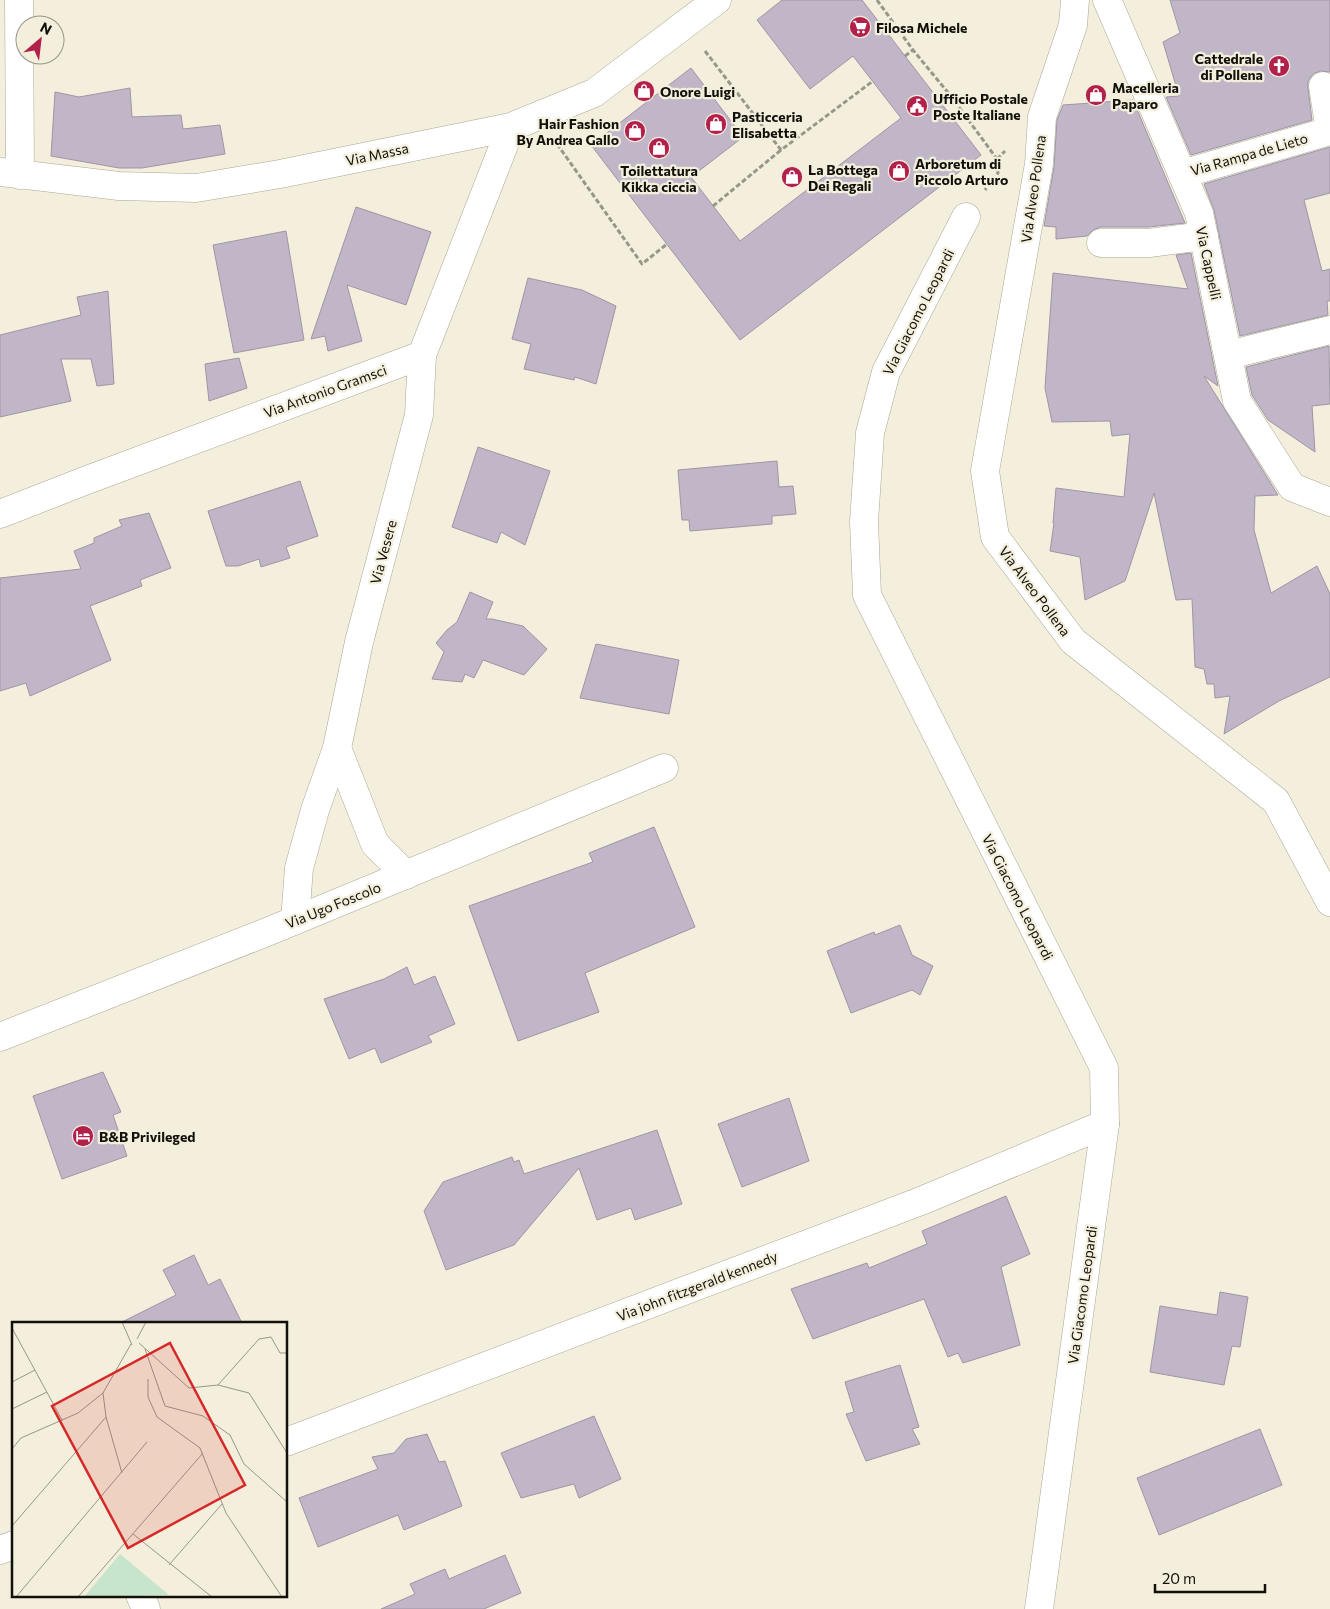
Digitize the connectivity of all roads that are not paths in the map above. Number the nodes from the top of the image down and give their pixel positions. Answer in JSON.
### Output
{"nodes":[{"id":1,"x":19,"y":0,"type":"edge"},
{"id":2,"x":717,"y":0,"type":"edge"},
{"id":3,"x":1075,"y":0,"type":"edge"},
{"id":4,"x":1107,"y":0,"type":"edge"},
{"id":5,"x":1323,"y":86,"type":"dead end"},
{"id":6,"x":511,"y":127,"type":"junction"},
{"id":7,"x":10,"y":174,"type":"edge"},
{"id":8,"x":1182,"y":174,"type":"junction"},
{"id":9,"x":966,"y":217,"type":"dead end"},
{"id":10,"x":1204,"y":236,"type":"junction"},
{"id":11,"x":1101,"y":243,"type":"dead end"},
{"id":12,"x":1330,"y":330,"type":"edge"},
{"id":13,"x":1228,"y":354,"type":"junction"},
{"id":14,"x":422,"y":355,"type":"junction"},
{"id":15,"x":1330,"y":502,"type":"edge"},
{"id":16,"x":0,"y":514,"type":"edge"},
{"id":17,"x":337,"y":748,"type":"junction"},
{"id":18,"x":664,"y":768,"type":"dead end"},
{"id":19,"x":406,"y":875,"type":"junction"},
{"id":20,"x":1330,"y":902,"type":"edge"},
{"id":21,"x":296,"y":920,"type":"junction"},
{"id":22,"x":0,"y":1037,"type":"edge"},
{"id":23,"x":1105,"y":1124,"type":"junction"},
{"id":24,"x":288,"y":1441,"type":"edge"},
{"id":25,"x":12,"y":1546,"type":"edge"},
{"id":26,"x":0,"y":1550,"type":"edge"},
{"id":27,"x":140,"y":1596,"type":"edge"},
{"id":28,"x":146,"y":1609,"type":"edge"},
{"id":29,"x":1039,"y":1609,"type":"edge"}],
"edges":[{"from":1,"to":7,"type":"street"},
{"from":2,"to":6,"type":"street","name":"Via Massa"},
{"from":3,"to":20,"type":"street","name":"Via Alveo Pollena"},
{"from":4,"to":8,"type":"street","name":"Via Cappelli"},
{"from":5,"to":8,"type":"street","name":"Via Rampa de Lieto"},
{"from":6,"to":7,"type":"street","name":"Via Massa"},
{"from":6,"to":14,"type":"street"},
{"from":8,"to":10,"type":"street","name":"Via Cappelli"},
{"from":9,"to":23,"type":"street","name":"Via Giacomo Leopardi"},
{"from":10,"to":11,"type":"street"},
{"from":10,"to":13,"type":"street","name":"Via Cappelli"},
{"from":12,"to":13,"type":"street"},
{"from":13,"to":15,"type":"street","name":"Via Cappelli"},
{"from":14,"to":16,"type":"street","name":"Via Antonio Gramsci"},
{"from":14,"to":17,"type":"street","name":"Via Vesere"},
{"from":17,"to":19,"type":"street"},
{"from":17,"to":21,"type":"street","name":"Via Vesere"},
{"from":18,"to":19,"type":"street","name":"Via Ugo Foscolo"},
{"from":19,"to":21,"type":"street","name":"Via Ugo Foscolo"},
{"from":21,"to":22,"type":"street","name":"Via Ugo Foscolo"},
{"from":23,"to":24,"type":"street","name":"Via john fitzgerald kennedy"},
{"from":23,"to":29,"type":"street","name":"Via Giacomo Leopardi"},
{"from":25,"to":26,"type":"street"},
{"from":27,"to":28,"type":"street"}]}
